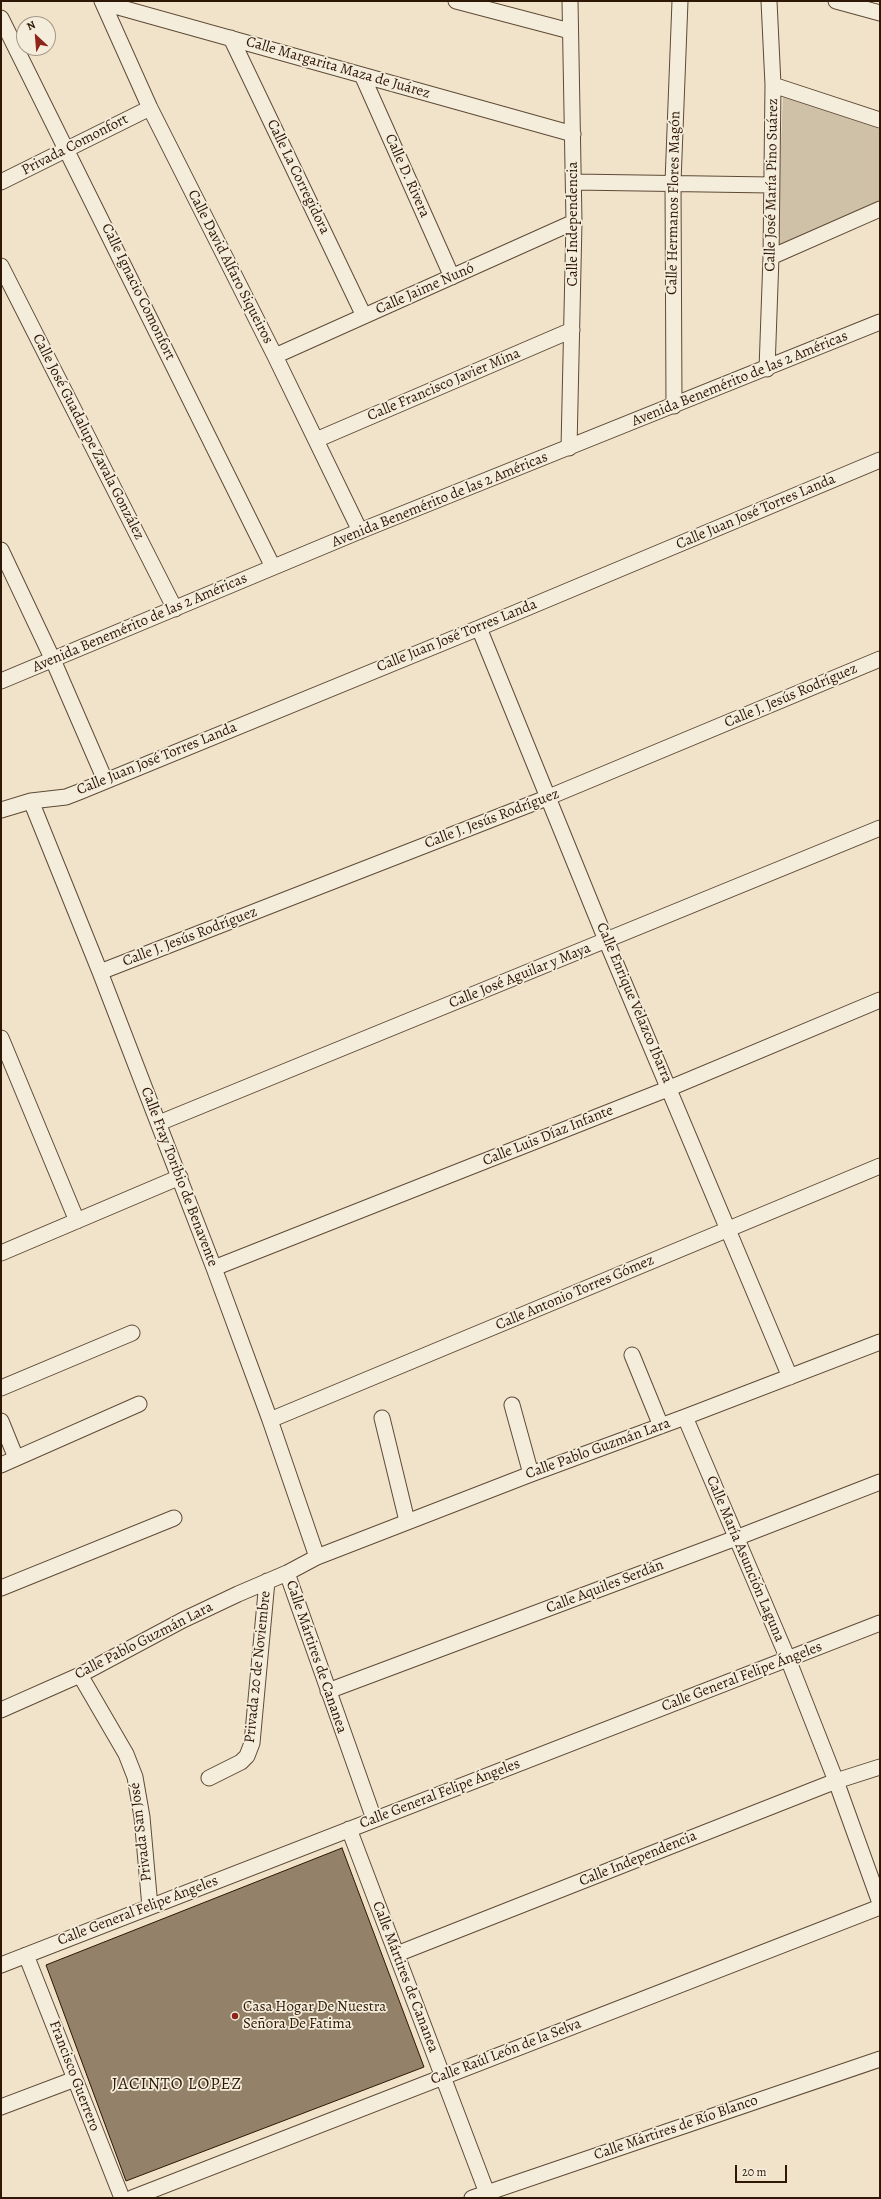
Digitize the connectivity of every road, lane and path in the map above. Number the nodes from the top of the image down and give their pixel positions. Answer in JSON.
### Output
{"nodes":[{"id":1,"x":456,"y":1,"type":"edge"},
{"id":2,"x":570,"y":1,"type":"edge"},
{"id":3,"x":680,"y":1,"type":"edge"},
{"id":4,"x":769,"y":1,"type":"edge"},
{"id":5,"x":836,"y":1,"type":"edge"},
{"id":6,"x":103,"y":2,"type":"edge"},
{"id":7,"x":880,"y":13,"type":"edge"},
{"id":8,"x":1,"y":18,"type":"edge"},
{"id":9,"x":570,"y":31,"type":"junction"},
{"id":10,"x":231,"y":38,"type":"junction"},
{"id":11,"x":362,"y":75,"type":"junction"},
{"id":12,"x":773,"y":85,"type":"junction"},
{"id":13,"x":150,"y":108,"type":"junction"},
{"id":14,"x":880,"y":120,"type":"edge"},
{"id":15,"x":573,"y":134,"type":"junction"},
{"id":16,"x":68,"y":149,"type":"junction"},
{"id":17,"x":1,"y":182,"type":"edge"},
{"id":18,"x":574,"y":182,"type":"junction"},
{"id":19,"x":673,"y":182,"type":"junction"},
{"id":20,"x":771,"y":185,"type":"junction"},
{"id":21,"x":880,"y":208,"type":"edge"},
{"id":22,"x":574,"y":222,"type":"junction"},
{"id":23,"x":771,"y":257,"type":"junction"},
{"id":24,"x":1,"y":266,"type":"edge"},
{"id":25,"x":452,"y":277,"type":"junction"},
{"id":26,"x":364,"y":316,"type":"junction"},
{"id":27,"x":880,"y":322,"type":"edge"},
{"id":28,"x":572,"y":330,"type":"junction"},
{"id":29,"x":275,"y":356,"type":"junction"},
{"id":30,"x":767,"y":369,"type":"junction"},
{"id":31,"x":674,"y":406,"type":"junction"},
{"id":32,"x":316,"y":440,"type":"junction"},
{"id":33,"x":569,"y":448,"type":"junction"},
{"id":34,"x":880,"y":460,"type":"edge"},
{"id":35,"x":360,"y":531,"type":"junction"},
{"id":36,"x":1,"y":550,"type":"edge"},
{"id":37,"x":273,"y":567,"type":"junction"},
{"id":38,"x":175,"y":609,"type":"junction"},
{"id":39,"x":479,"y":628,"type":"junction"},
{"id":40,"x":880,"y":659,"type":"edge"},
{"id":41,"x":53,"y":660,"type":"junction"},
{"id":42,"x":1,"y":681,"type":"edge"},
{"id":43,"x":105,"y":780,"type":"junction"},
{"id":44,"x":549,"y":797,"type":"junction"},
{"id":45,"x":31,"y":800,"type":"junction"},
{"id":46,"x":1,"y":810,"type":"edge"},
{"id":47,"x":880,"y":828,"type":"edge"},
{"id":48,"x":606,"y":940,"type":"junction"},
{"id":49,"x":100,"y":972,"type":"junction"},
{"id":50,"x":880,"y":1000,"type":"edge"},
{"id":51,"x":1,"y":1038,"type":"edge"},
{"id":52,"x":670,"y":1088,"type":"junction"},
{"id":53,"x":159,"y":1123,"type":"junction"},
{"id":54,"x":880,"y":1166,"type":"edge"},
{"id":55,"x":180,"y":1177,"type":"junction"},
{"id":56,"x":77,"y":1221,"type":"junction"},
{"id":57,"x":729,"y":1230,"type":"junction"},
{"id":58,"x":1,"y":1253,"type":"edge"},
{"id":59,"x":214,"y":1268,"type":"junction"},
{"id":60,"x":132,"y":1333,"type":"dead end"},
{"id":61,"x":880,"y":1342,"type":"edge"},
{"id":62,"x":632,"y":1356,"type":"dead end"},
{"id":63,"x":790,"y":1377,"type":"junction"},
{"id":64,"x":1,"y":1388,"type":"edge"},
{"id":65,"x":139,"y":1404,"type":"dead end"},
{"id":66,"x":512,"y":1404,"type":"dead end"},
{"id":67,"x":685,"y":1417,"type":"junction"},
{"id":68,"x":382,"y":1418,"type":"dead end"},
{"id":69,"x":270,"y":1420,"type":"junction"},
{"id":70,"x":1,"y":1421,"type":"edge"},
{"id":71,"x":661,"y":1426,"type":"junction"},
{"id":72,"x":16,"y":1458,"type":"junction"},
{"id":73,"x":1,"y":1465,"type":"edge"},
{"id":74,"x":530,"y":1474,"type":"junction"},
{"id":75,"x":880,"y":1482,"type":"edge"},
{"id":76,"x":174,"y":1518,"type":"dead end"},
{"id":77,"x":407,"y":1521,"type":"junction"},
{"id":78,"x":736,"y":1538,"type":"junction"},
{"id":79,"x":317,"y":1557,"type":"junction"},
{"id":80,"x":287,"y":1573,"type":"junction"},
{"id":81,"x":266,"y":1581,"type":"junction"},
{"id":82,"x":1,"y":1588,"type":"edge"},
{"id":83,"x":880,"y":1623,"type":"edge"},
{"id":84,"x":788,"y":1659,"type":"junction"},
{"id":85,"x":80,"y":1675,"type":"junction"},
{"id":86,"x":328,"y":1691,"type":"junction"},
{"id":87,"x":1,"y":1710,"type":"edge"},
{"id":88,"x":880,"y":1766,"type":"edge"},
{"id":89,"x":209,"y":1778,"type":"dead end"},
{"id":90,"x":836,"y":1781,"type":"junction"},
{"id":91,"x":374,"y":1820,"type":"junction"},
{"id":92,"x":349,"y":1829,"type":"junction"},
{"id":93,"x":880,"y":1903,"type":"edge"},
{"id":94,"x":150,"y":1907,"type":"junction"},
{"id":95,"x":880,"y":1907,"type":"edge"},
{"id":96,"x":397,"y":1954,"type":"junction"},
{"id":97,"x":26,"y":1955,"type":"junction"},
{"id":98,"x":1,"y":1965,"type":"edge"},
{"id":99,"x":880,"y":2059,"type":"edge"},
{"id":100,"x":443,"y":2076,"type":"junction"},
{"id":101,"x":75,"y":2079,"type":"junction"},
{"id":102,"x":1,"y":2107,"type":"edge"},
{"id":103,"x":487,"y":2193,"type":"junction"},
{"id":104,"x":122,"y":2198,"type":"edge"},
{"id":105,"x":132,"y":2198,"type":"edge"},
{"id":106,"x":472,"y":2198,"type":"edge"}],
"edges":[{"from":1,"to":9,"type":"street"},
{"from":2,"to":9,"type":"street","name":"Calle Independencia"},
{"from":3,"to":19,"type":"street","name":"Calle Hermanos Flores Magón"},
{"from":4,"to":12,"type":"street","name":"Calle José María Pino Suárez"},
{"from":5,"to":7,"type":"street"},
{"from":6,"to":10,"type":"street","name":"Calle Margarita Maza de Juárez"},
{"from":6,"to":13,"type":"street","name":"Calle David Alfaro Siqueiros"},
{"from":8,"to":16,"type":"street","name":"Calle Ignacio Comonfort"},
{"from":9,"to":15,"type":"street","name":"Calle Independencia"},
{"from":10,"to":11,"type":"street","name":"Calle Margarita Maza de Juárez"},
{"from":10,"to":26,"type":"street","name":"Calle La Corregidora"},
{"from":11,"to":15,"type":"street","name":"Calle Margarita Maza de Juárez"},
{"from":11,"to":25,"type":"street","name":"Calle D. Rivera"},
{"from":12,"to":14,"type":"street"},
{"from":12,"to":20,"type":"street","name":"Calle José María Pino Suárez"},
{"from":13,"to":16,"type":"street","name":"Privada Comonfort"},
{"from":13,"to":29,"type":"street","name":"Calle David Alfaro Siqueiros"},
{"from":15,"to":18,"type":"street","name":"Calle Independencia"},
{"from":16,"to":17,"type":"street","name":"Privada Comonfort"},
{"from":16,"to":37,"type":"street","name":"Calle Ignacio Comonfort"},
{"from":18,"to":19,"type":"street"},
{"from":18,"to":22,"type":"street","name":"Calle Independencia"},
{"from":19,"to":20,"type":"street"},
{"from":19,"to":31,"type":"street","name":"Calle Hermanos Flores Magón"},
{"from":20,"to":23,"type":"street","name":"Calle José María Pino Suárez"},
{"from":21,"to":23,"type":"street"},
{"from":22,"to":25,"type":"street","name":"Calle Jaime Nunó"},
{"from":22,"to":28,"type":"street","name":"Calle Independencia"},
{"from":23,"to":30,"type":"street","name":"Calle José María Pino Suárez"},
{"from":24,"to":38,"type":"street","name":"Calle José Guadalupe Zavala González"},
{"from":25,"to":26,"type":"street","name":"Calle Jaime Nunó"},
{"from":26,"to":29,"type":"street","name":"Calle Jaime Nunó"},
{"from":27,"to":30,"type":"street","name":"Avenida Benemérito de las 2 Américas"},
{"from":28,"to":32,"type":"street","name":"Calle Francisco Javier Mina"},
{"from":28,"to":33,"type":"street","name":"Calle Independencia"},
{"from":29,"to":32,"type":"street","name":"Calle David Alfaro Siqueiros"},
{"from":30,"to":31,"type":"street","name":"Avenida Benemérito de las 2 Américas"},
{"from":31,"to":33,"type":"street","name":"Avenida Benemérito de las 2 Américas"},
{"from":32,"to":35,"type":"street","name":"Calle David Alfaro Siqueiros"},
{"from":33,"to":35,"type":"street","name":"Avenida Benemérito de las 2 Américas"},
{"from":34,"to":39,"type":"street","name":"Calle Juan José Torres Landa"},
{"from":35,"to":37,"type":"street","name":"Avenida Benemérito de las 2 Américas"},
{"from":36,"to":41,"type":"street"},
{"from":37,"to":38,"type":"street","name":"Avenida Benemérito de las 2 Américas"},
{"from":38,"to":41,"type":"street","name":"Avenida Benemérito de las 2 Américas"},
{"from":39,"to":43,"type":"street","name":"Calle Juan José Torres Landa"},
{"from":39,"to":44,"type":"street","name":"Calle Enrique Velazco Ibarra"},
{"from":40,"to":44,"type":"street","name":"Calle J. Jesús Rodríguez"},
{"from":41,"to":42,"type":"street","name":"Avenida Benemérito de las 2 Américas"},
{"from":41,"to":43,"type":"street"},
{"from":43,"to":45,"type":"street","name":"Calle Juan José Torres Landa"},
{"from":44,"to":48,"type":"street","name":"Calle Enrique Velazco Ibarra"},
{"from":44,"to":49,"type":"street","name":"Calle J. Jesús Rodríguez"},
{"from":45,"to":46,"type":"street","name":"Calle Juan José Torres Landa"},
{"from":45,"to":49,"type":"street","name":"Calle Fray Toribio de Benavente"},
{"from":47,"to":48,"type":"street","name":"Calle José Aguilar y Maya"},
{"from":48,"to":52,"type":"street","name":"Calle Enrique Velazco Ibarra"},
{"from":48,"to":53,"type":"street","name":"Calle José Aguilar y Maya"},
{"from":49,"to":53,"type":"street","name":"Calle Fray Toribio de Benavente"},
{"from":50,"to":52,"type":"street","name":"Calle Luis Díaz Infante"},
{"from":51,"to":56,"type":"street"},
{"from":52,"to":57,"type":"street","name":"Calle Enrique Velazco Ibarra"},
{"from":52,"to":59,"type":"street","name":"Calle Luis Díaz Infante"},
{"from":53,"to":55,"type":"street","name":"Calle Fray Toribio de Benavente"},
{"from":54,"to":57,"type":"street","name":"Calle Antonio Torres Gómez"},
{"from":55,"to":56,"type":"street"},
{"from":55,"to":59,"type":"street","name":"Calle Fray Toribio de Benavente"},
{"from":56,"to":58,"type":"street"},
{"from":57,"to":63,"type":"street","name":"Calle Enrique Velazco Ibarra"},
{"from":57,"to":69,"type":"street","name":"Calle Antonio Torres Gómez"},
{"from":59,"to":69,"type":"street","name":"Calle Fray Toribio de Benavente"},
{"from":60,"to":64,"type":"street"},
{"from":61,"to":63,"type":"street","name":"Calle Pablo Guzmán Lara"},
{"from":62,"to":71,"type":"street"},
{"from":63,"to":67,"type":"street","name":"Calle Pablo Guzmán Lara"},
{"from":65,"to":72,"type":"street"},
{"from":66,"to":74,"type":"street"},
{"from":67,"to":71,"type":"street","name":"Calle Pablo Guzmán Lara"},
{"from":67,"to":78,"type":"street","name":"Calle María Asunción Laguna"},
{"from":68,"to":77,"type":"street"},
{"from":69,"to":79,"type":"street","name":"Calle Fray Toribio de Benavente"},
{"from":70,"to":72,"type":"street"},
{"from":71,"to":74,"type":"street","name":"Calle Pablo Guzmán Lara"},
{"from":72,"to":73,"type":"street"},
{"from":74,"to":77,"type":"street","name":"Calle Pablo Guzmán Lara"},
{"from":75,"to":78,"type":"street","name":"Calle Aquiles Serdán"},
{"from":76,"to":82,"type":"street"},
{"from":77,"to":79,"type":"street","name":"Calle Pablo Guzmán Lara"},
{"from":78,"to":84,"type":"street","name":"Calle María Asunción Laguna"},
{"from":78,"to":86,"type":"street","name":"Calle Aquiles Serdán"},
{"from":79,"to":80,"type":"street","name":"Calle Mártires de Cananea"},
{"from":80,"to":81,"type":"street","name":"Calle Pablo Guzmán Lara"},
{"from":80,"to":86,"type":"street","name":"Calle Mártires de Cananea"},
{"from":81,"to":85,"type":"street","name":"Calle Pablo Guzmán Lara"},
{"from":81,"to":89,"type":"street","name":"Privada 20 de Noviembre"},
{"from":83,"to":84,"type":"street","name":"Calle General Felipe Ángeles"},
{"from":84,"to":90,"type":"street","name":"Calle María Asunción Laguna"},
{"from":84,"to":91,"type":"street","name":"Calle General Felipe Ángeles"},
{"from":85,"to":87,"type":"street","name":"Calle Pablo Guzmán Lara"},
{"from":85,"to":94,"type":"street","name":"Privada San José"},
{"from":86,"to":91,"type":"street","name":"Calle Mártires de Cananea"},
{"from":88,"to":90,"type":"street","name":"Calle Independencia"},
{"from":90,"to":93,"type":"street","name":"Calle María Asunción Laguna"},
{"from":90,"to":96,"type":"street","name":"Calle Independencia"},
{"from":91,"to":92,"type":"street","name":"Calle General Felipe Ángeles"},
{"from":92,"to":94,"type":"street","name":"Calle General Felipe Ángeles"},
{"from":92,"to":96,"type":"street","name":"Calle Mártires de Cananea"},
{"from":94,"to":97,"type":"street","name":"Calle General Felipe Ángeles"},
{"from":95,"to":100,"type":"street","name":"Calle Raúl León de la Selva"},
{"from":96,"to":100,"type":"street","name":"Calle Mártires de Cananea"},
{"from":97,"to":98,"type":"street","name":"Calle General Felipe Ángeles"},
{"from":97,"to":101,"type":"street","name":"Francisco Guerrero"},
{"from":99,"to":103,"type":"street","name":"Calle Mártires de Río Blanco"},
{"from":100,"to":103,"type":"street","name":"Calle Mártires de Cananea"},
{"from":100,"to":105,"type":"street","name":"Calle Raúl León de la Selva"},
{"from":101,"to":102,"type":"street"},
{"from":101,"to":104,"type":"street","name":"Francisco Guerrero"},
{"from":103,"to":106,"type":"street","name":"Calle Mártires de Río Blanco"}]}
